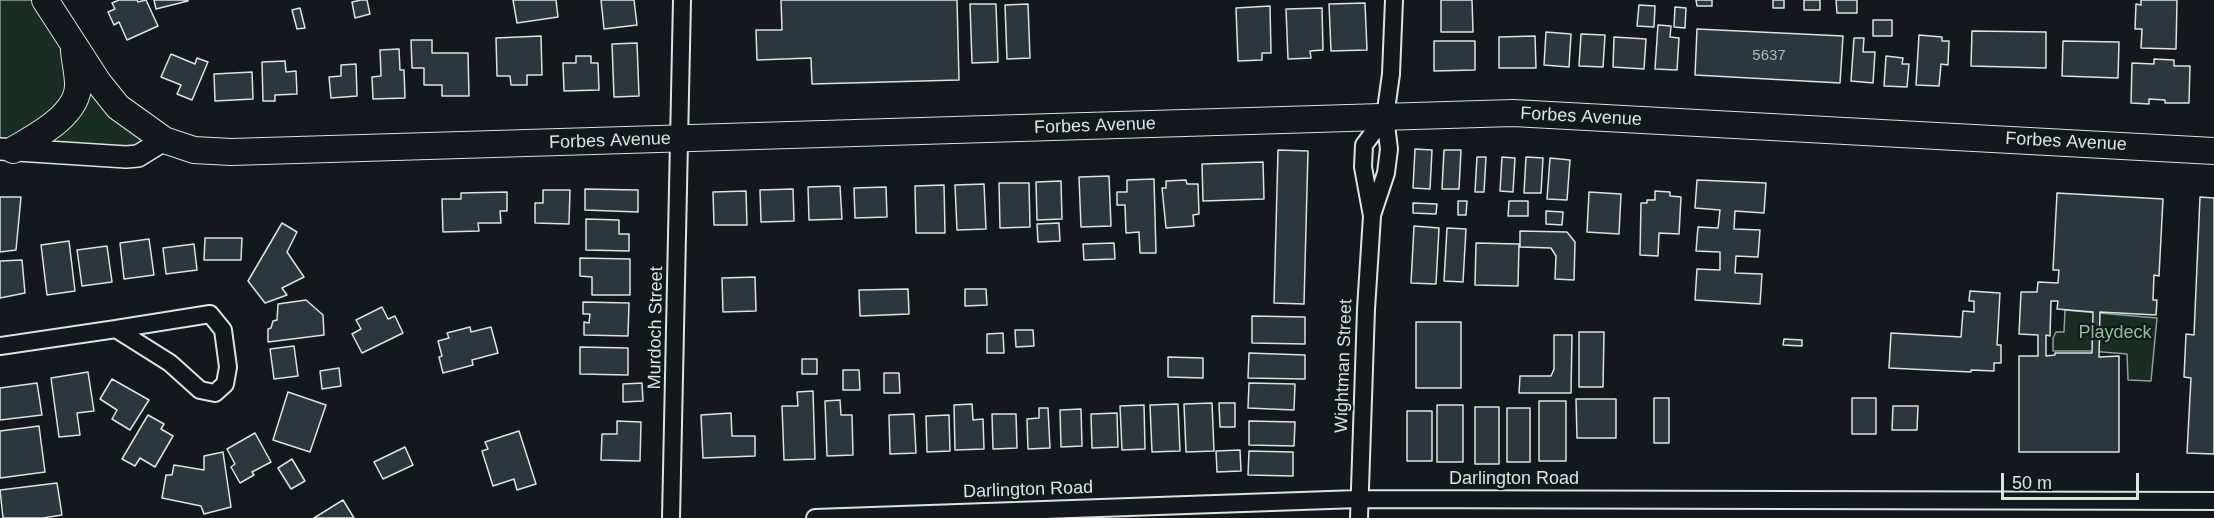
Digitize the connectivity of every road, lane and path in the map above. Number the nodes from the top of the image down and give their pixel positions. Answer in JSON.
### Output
{"nodes":[{"id":1,"x":45,"y":0,"type":"edge"},
{"id":2,"x":682,"y":0,"type":"edge"},
{"id":3,"x":1394,"y":0,"type":"edge"},
{"id":4,"x":72,"y":42,"type":"junction"},
{"id":5,"x":1385,"y":117,"type":"junction"},
{"id":6,"x":677,"y":138,"type":"junction"},
{"id":7,"x":164,"y":140,"type":"junction"},
{"id":8,"x":7,"y":150,"type":"edge"},
{"id":9,"x":2214,"y":151,"type":"edge"},
{"id":10,"x":1372,"y":216,"type":"junction"},
{"id":11,"x":116,"y":329,"type":"junction"},
{"id":12,"x":0,"y":346,"type":"edge"},
{"id":13,"x":1358,"y":499,"type":"junction"},
{"id":14,"x":2214,"y":501,"type":"edge"},
{"id":15,"x":671,"y":518,"type":"edge"},
{"id":16,"x":815,"y":518,"type":"edge"},
{"id":17,"x":1359,"y":518,"type":"edge"}],
"edges":[{"from":1,"to":4,"type":"main road","name":"Forbes Avenue"},
{"from":2,"to":6,"type":"street","name":"Murdoch Street"},
{"from":3,"to":5,"type":"street","name":"Wightman Street"},
{"from":4,"to":7,"type":"main road","name":"Forbes Avenue"},
{"from":4,"to":8,"type":"main road"},
{"from":5,"to":6,"type":"main road","name":"Forbes Avenue"},
{"from":5,"to":9,"type":"main road","name":"Forbes Avenue"},
{"from":5,"to":10,"type":"street","name":"Wightman Street"},
{"from":5,"to":10,"type":"street","name":"Wightman Street"},
{"from":6,"to":7,"type":"main road","name":"Forbes Avenue"},
{"from":6,"to":15,"type":"street","name":"Murdoch Street"},
{"from":7,"to":8,"type":"street"},
{"from":10,"to":13,"type":"street","name":"Wightman Street"},
{"from":11,"to":11,"type":"street"},
{"from":11,"to":12,"type":"street"},
{"from":13,"to":14,"type":"street","name":"Darlington Road"},
{"from":13,"to":16,"type":"street","name":"Darlington Road"},
{"from":13,"to":17,"type":"street","name":"Wightman Street"}]}
